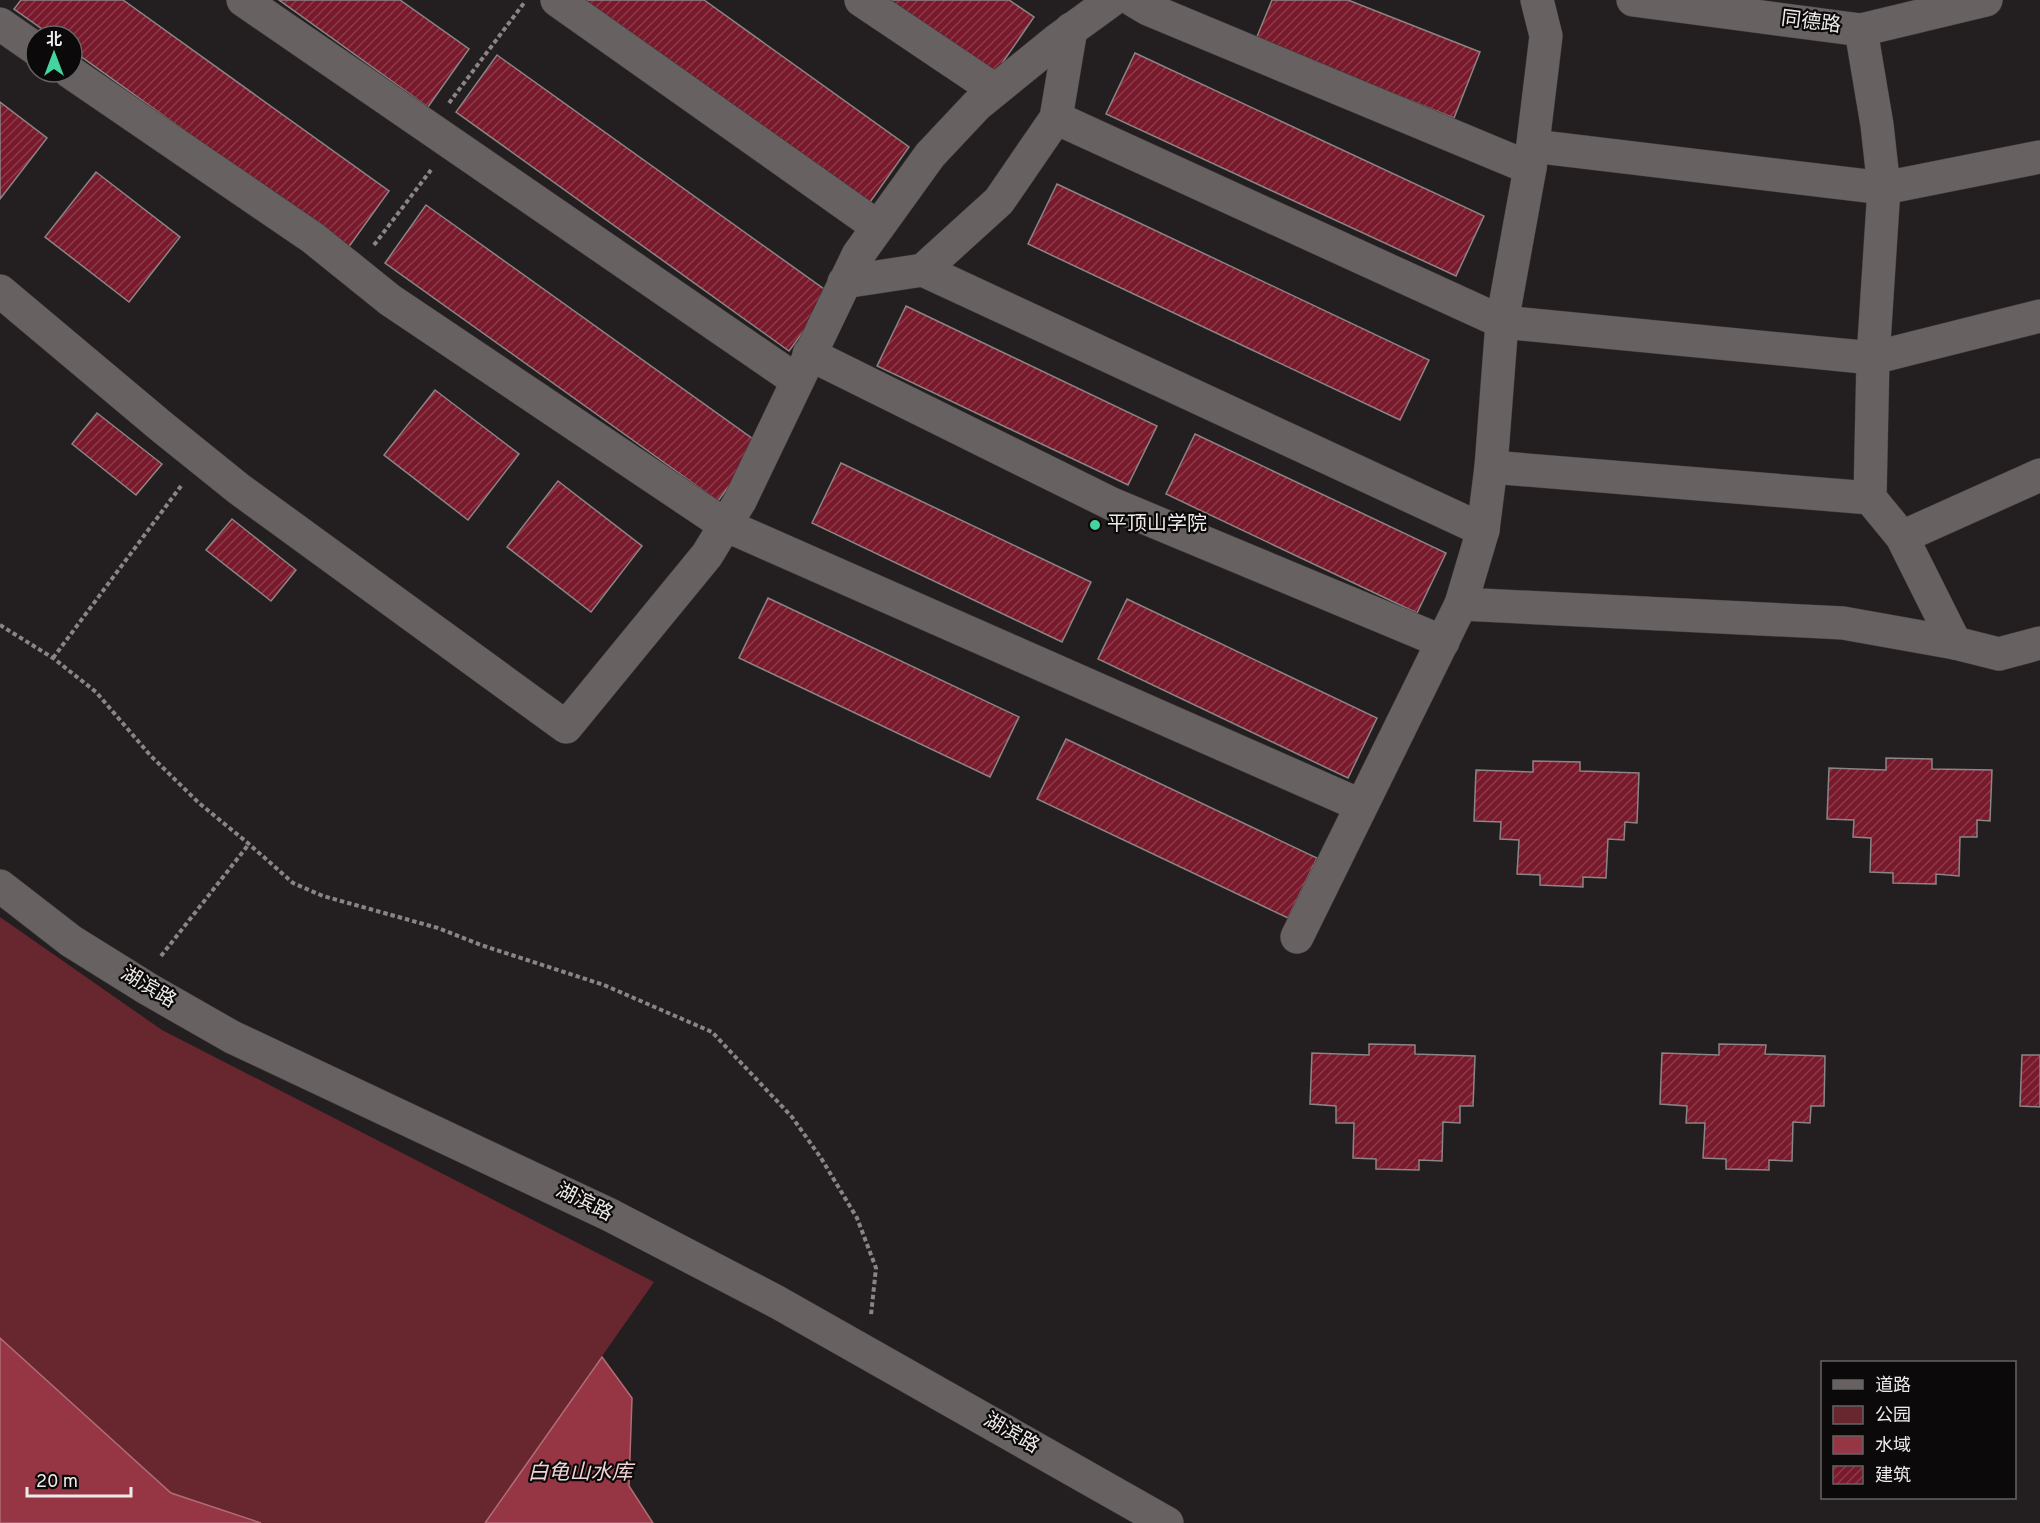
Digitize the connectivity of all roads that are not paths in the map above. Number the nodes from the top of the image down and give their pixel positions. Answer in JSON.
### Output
{"nodes":[{"id":1,"x":243,"y":0,"type":"edge"},
{"id":2,"x":556,"y":0,"type":"edge"},
{"id":3,"x":861,"y":0,"type":"edge"},
{"id":4,"x":1112,"y":0,"type":"edge"},
{"id":5,"x":1133,"y":0,"type":"edge"},
{"id":6,"x":1537,"y":0,"type":"edge"},
{"id":7,"x":1633,"y":0,"type":"edge"},
{"id":8,"x":1986,"y":0,"type":"edge"},
{"id":9,"x":0,"y":24,"type":"edge"},
{"id":10,"x":1071,"y":29,"type":"junction"},
{"id":11,"x":1861,"y":30,"type":"junction"},
{"id":12,"x":24,"y":40,"type":"edge"},
{"id":13,"x":84,"y":82,"type":"edge"},
{"id":14,"x":995,"y":90,"type":"junction"},
{"id":15,"x":1056,"y":118,"type":"junction"},
{"id":16,"x":1532,"y":157,"type":"junction"},
{"id":17,"x":2040,"y":157,"type":"edge"},
{"id":18,"x":1884,"y":188,"type":"junction"},
{"id":19,"x":878,"y":227,"type":"junction"},
{"id":20,"x":923,"y":270,"type":"junction"},
{"id":21,"x":844,"y":282,"type":"junction"},
{"id":22,"x":0,"y":291,"type":"edge"},
{"id":23,"x":2040,"y":316,"type":"edge"},
{"id":24,"x":1502,"y":322,"type":"junction"},
{"id":25,"x":1873,"y":358,"type":"junction"},
{"id":26,"x":802,"y":367,"type":"junction"},
{"id":27,"x":1491,"y":467,"type":"junction"},
{"id":28,"x":2040,"y":475,"type":"edge"},
{"id":29,"x":1870,"y":498,"type":"junction"},
{"id":30,"x":725,"y":525,"type":"junction"},
{"id":31,"x":1483,"y":530,"type":"junction"},
{"id":32,"x":1902,"y":537,"type":"junction"},
{"id":33,"x":1461,"y":604,"type":"junction"},
{"id":34,"x":1443,"y":642,"type":"junction"},
{"id":35,"x":1955,"y":643,"type":"junction"},
{"id":36,"x":2040,"y":643,"type":"edge"},
{"id":37,"x":1360,"y":805,"type":"junction"},
{"id":38,"x":0,"y":886,"type":"edge"},
{"id":39,"x":1297,"y":937,"type":"dead end"},
{"id":40,"x":1167,"y":1523,"type":"edge"}],
"edges":[{"from":1,"to":26,"type":"street"},
{"from":2,"to":19,"type":"street"},
{"from":3,"to":14,"type":"street"},
{"from":4,"to":10,"type":"street"},
{"from":5,"to":16,"type":"street"},
{"from":6,"to":16,"type":"street"},
{"from":7,"to":11,"type":"street","name":"同德路"},
{"from":8,"to":11,"type":"street","name":"同德路"},
{"from":9,"to":12,"type":"street"},
{"from":10,"to":14,"type":"street"},
{"from":10,"to":15,"type":"street"},
{"from":11,"to":18,"type":"street"},
{"from":13,"to":30,"type":"street"},
{"from":14,"to":19,"type":"street"},
{"from":15,"to":20,"type":"street"},
{"from":15,"to":24,"type":"street"},
{"from":16,"to":18,"type":"street"},
{"from":16,"to":24,"type":"street"},
{"from":17,"to":18,"type":"street"},
{"from":18,"to":25,"type":"street"},
{"from":19,"to":21,"type":"street"},
{"from":20,"to":21,"type":"street"},
{"from":20,"to":31,"type":"street"},
{"from":21,"to":26,"type":"street"},
{"from":22,"to":30,"type":"street"},
{"from":23,"to":25,"type":"street"},
{"from":24,"to":25,"type":"street"},
{"from":24,"to":27,"type":"street"},
{"from":25,"to":29,"type":"street"},
{"from":26,"to":30,"type":"street"},
{"from":26,"to":34,"type":"street"},
{"from":27,"to":29,"type":"street"},
{"from":27,"to":31,"type":"street"},
{"from":28,"to":32,"type":"street"},
{"from":29,"to":32,"type":"street"},
{"from":30,"to":37,"type":"street"},
{"from":31,"to":33,"type":"street"},
{"from":32,"to":35,"type":"street"},
{"from":33,"to":34,"type":"street"},
{"from":33,"to":35,"type":"street"},
{"from":34,"to":37,"type":"street"},
{"from":35,"to":36,"type":"street"},
{"from":37,"to":39,"type":"street"},
{"from":38,"to":40,"type":"street","name":"湖滨路"}]}
